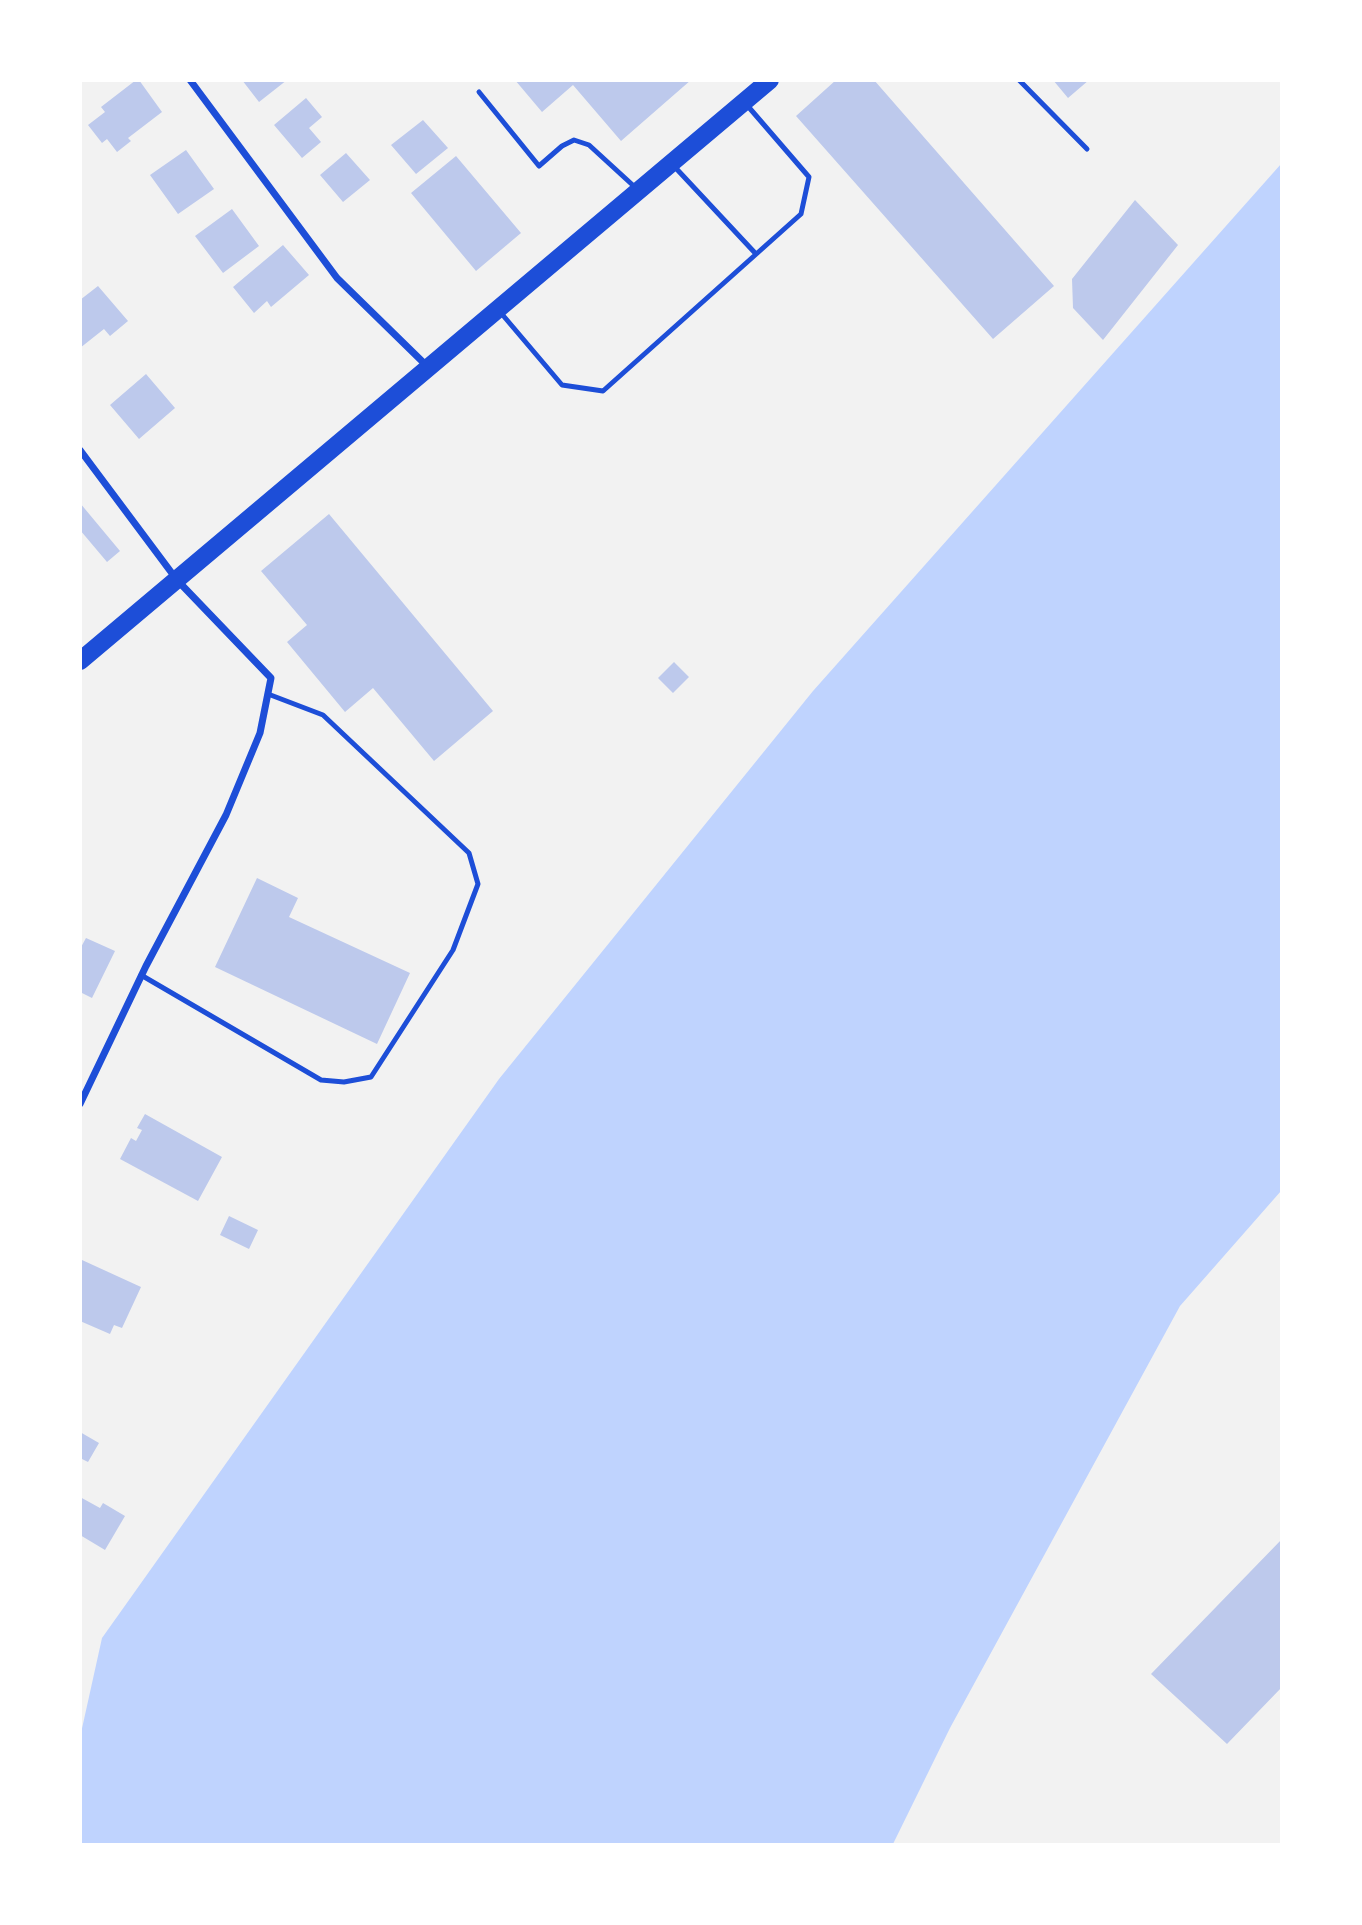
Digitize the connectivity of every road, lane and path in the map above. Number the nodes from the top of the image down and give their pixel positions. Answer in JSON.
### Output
{"nodes":[{"id":1,"x":190,"y":80,"type":"edge"},
{"id":2,"x":770,"y":80,"type":"edge"},
{"id":3,"x":1019,"y":80,"type":"edge"},
{"id":4,"x":479,"y":92,"type":"dead end"},
{"id":5,"x":744,"y":102,"type":"junction"},
{"id":6,"x":1087,"y":149,"type":"dead end"},
{"id":7,"x":672,"y":164,"type":"junction"},
{"id":8,"x":639,"y":191,"type":"junction"},
{"id":9,"x":756,"y":254,"type":"junction"},
{"id":10,"x":499,"y":310,"type":"junction"},
{"id":11,"x":430,"y":368,"type":"junction"},
{"id":12,"x":80,"y":450,"type":"edge"},
{"id":13,"x":177,"y":580,"type":"junction"},
{"id":14,"x":80,"y":661,"type":"edge"},
{"id":15,"x":268,"y":694,"type":"junction"},
{"id":16,"x":141,"y":975,"type":"junction"},
{"id":17,"x":80,"y":1104,"type":"edge"}],
"edges":[{"from":1,"to":11,"type":"street"},
{"from":2,"to":5,"type":"main road"},
{"from":3,"to":6,"type":"lane"},
{"from":4,"to":8,"type":"lane"},
{"from":5,"to":7,"type":"main road"},
{"from":5,"to":9,"type":"lane"},
{"from":7,"to":8,"type":"main road"},
{"from":7,"to":9,"type":"lane"},
{"from":8,"to":10,"type":"main road"},
{"from":9,"to":10,"type":"lane"},
{"from":10,"to":11,"type":"main road"},
{"from":11,"to":13,"type":"main road"},
{"from":12,"to":13,"type":"street"},
{"from":13,"to":14,"type":"main road"},
{"from":13,"to":15,"type":"street"},
{"from":15,"to":16,"type":"street"},
{"from":15,"to":16,"type":"lane"},
{"from":16,"to":17,"type":"street"}]}
